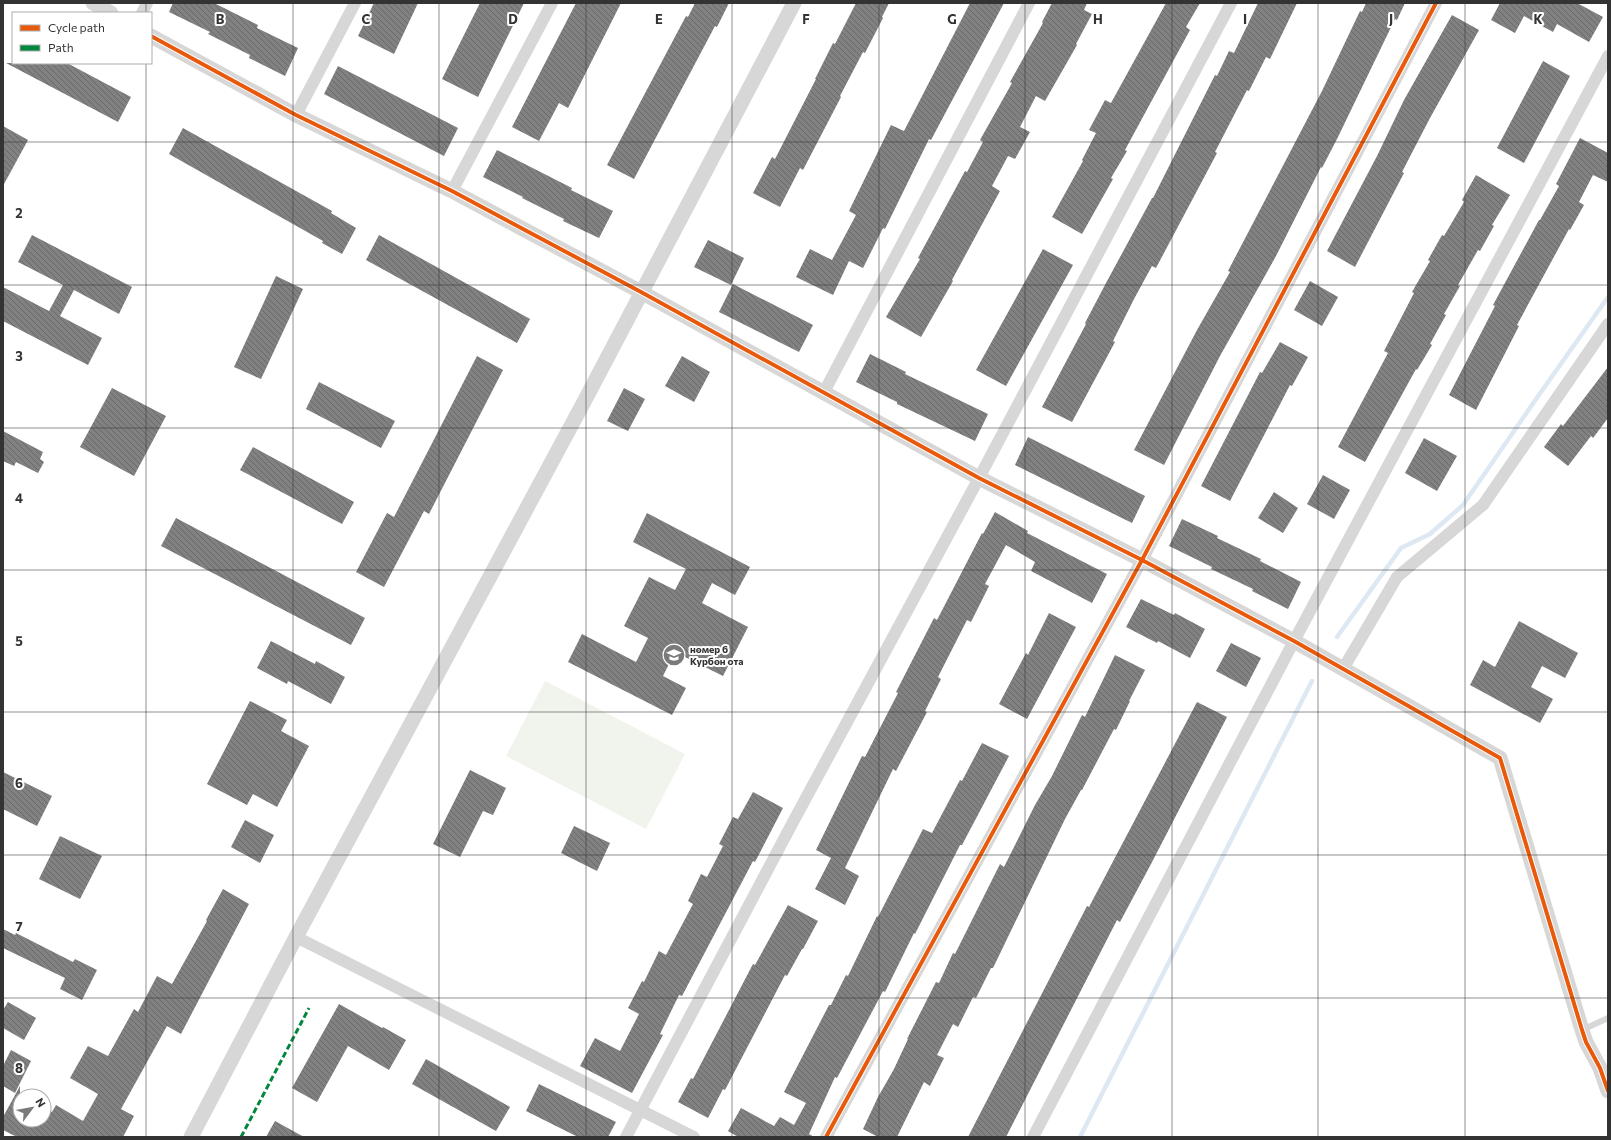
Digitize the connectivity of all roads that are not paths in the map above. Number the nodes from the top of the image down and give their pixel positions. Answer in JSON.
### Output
{"nodes":[{"id":1,"x":93,"y":3,"type":"edge"},
{"id":2,"x":147,"y":3,"type":"edge"},
{"id":3,"x":354,"y":3,"type":"edge"},
{"id":4,"x":552,"y":3,"type":"edge"},
{"id":5,"x":794,"y":3,"type":"edge"},
{"id":6,"x":1029,"y":3,"type":"edge"},
{"id":7,"x":1231,"y":3,"type":"edge"},
{"id":8,"x":1436,"y":3,"type":"edge"},
{"id":9,"x":109,"y":12,"type":"edge"},
{"id":10,"x":142,"y":12,"type":"edge"},
{"id":11,"x":152,"y":37,"type":"edge"},
{"id":12,"x":1608,"y":56,"type":"edge"},
{"id":13,"x":296,"y":115,"type":"junction"},
{"id":14,"x":452,"y":191,"type":"junction"},
{"id":15,"x":641,"y":292,"type":"junction"},
{"id":16,"x":1608,"y":324,"type":"edge"},
{"id":17,"x":824,"y":394,"type":"junction"},
{"id":18,"x":979,"y":478,"type":"junction"},
{"id":19,"x":1142,"y":560,"type":"junction"},
{"id":20,"x":1294,"y":641,"type":"junction"},
{"id":21,"x":1343,"y":669,"type":"junction"},
{"id":22,"x":296,"y":937,"type":"junction"},
{"id":23,"x":1608,"y":1018,"type":"edge"},
{"id":24,"x":1582,"y":1030,"type":"junction"},
{"id":25,"x":1608,"y":1091,"type":"edge"},
{"id":26,"x":641,"y":1109,"type":"junction"},
{"id":27,"x":192,"y":1137,"type":"edge"},
{"id":28,"x":626,"y":1137,"type":"edge"},
{"id":29,"x":694,"y":1137,"type":"edge"},
{"id":30,"x":826,"y":1137,"type":"edge"},
{"id":31,"x":1033,"y":1137,"type":"edge"}],
"edges":[{"from":1,"to":9,"type":"street"},
{"from":2,"to":10,"type":"street"},
{"from":3,"to":13,"type":"street"},
{"from":4,"to":14,"type":"street"},
{"from":5,"to":15,"type":"street"},
{"from":6,"to":17,"type":"street"},
{"from":7,"to":18,"type":"street"},
{"from":8,"to":19,"type":"street"},
{"from":11,"to":13,"type":"street"},
{"from":12,"to":20,"type":"street"},
{"from":13,"to":14,"type":"street"},
{"from":14,"to":15,"type":"street"},
{"from":15,"to":17,"type":"street"},
{"from":15,"to":22,"type":"street"},
{"from":16,"to":21,"type":"street"},
{"from":17,"to":18,"type":"street"},
{"from":18,"to":19,"type":"street"},
{"from":18,"to":26,"type":"street"},
{"from":19,"to":20,"type":"street"},
{"from":19,"to":30,"type":"street"},
{"from":20,"to":21,"type":"street"},
{"from":20,"to":31,"type":"street"},
{"from":21,"to":24,"type":"street"},
{"from":22,"to":26,"type":"street"},
{"from":22,"to":27,"type":"street"},
{"from":23,"to":24,"type":"lane"},
{"from":24,"to":25,"type":"street"},
{"from":26,"to":28,"type":"street"},
{"from":26,"to":29,"type":"street"}]}
